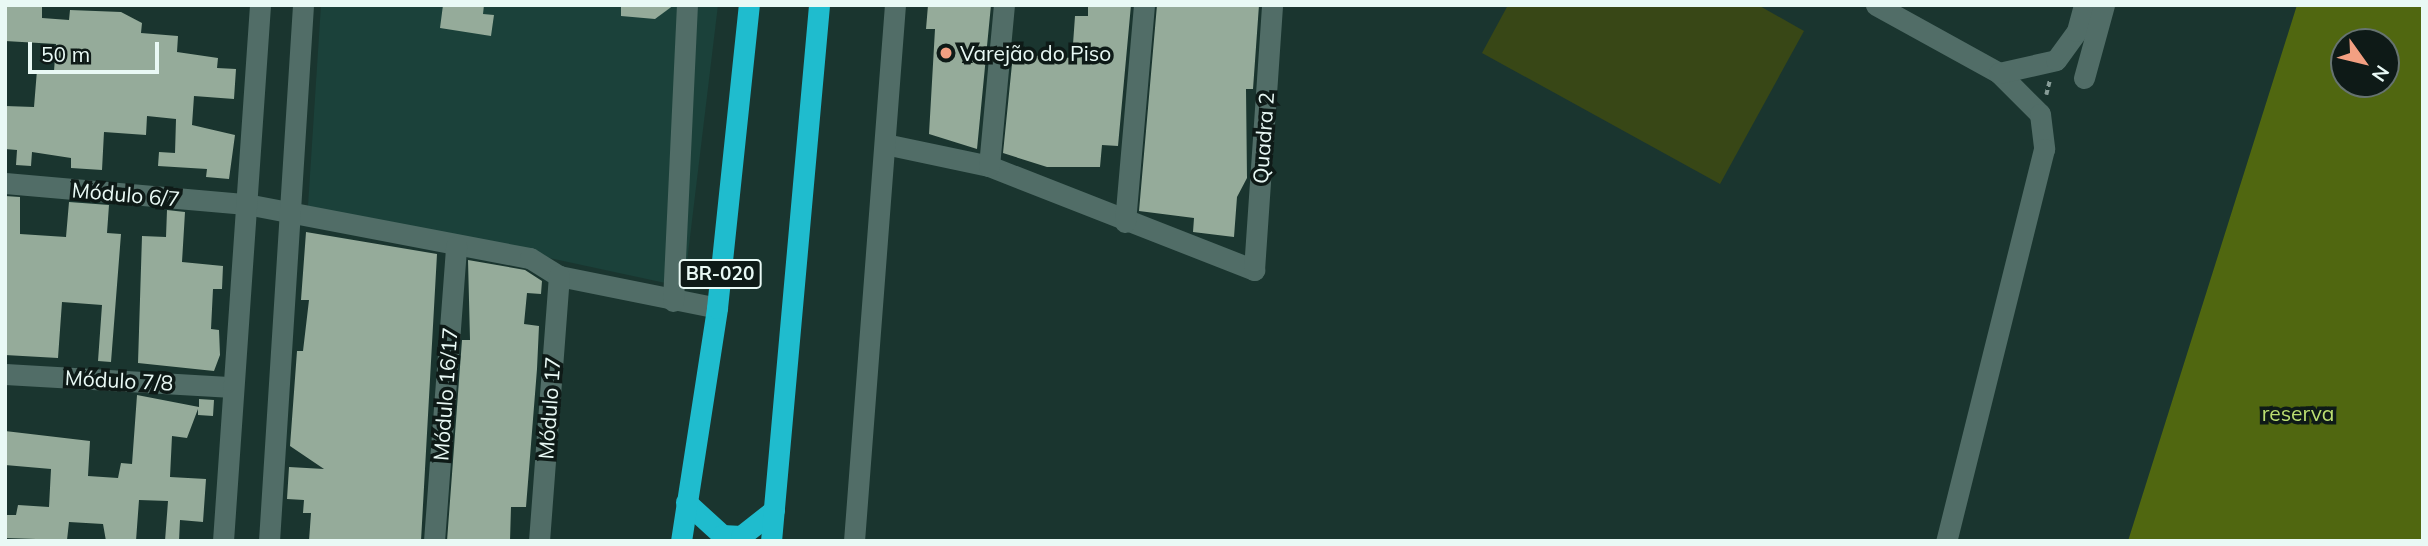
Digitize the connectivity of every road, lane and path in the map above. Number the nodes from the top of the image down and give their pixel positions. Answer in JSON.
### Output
{"nodes":[{"id":1,"x":303,"y":5,"type":"edge"},
{"id":2,"x":687,"y":5,"type":"edge"},
{"id":3,"x":749,"y":5,"type":"edge"},
{"id":4,"x":819,"y":5,"type":"edge"},
{"id":5,"x":895,"y":5,"type":"edge"},
{"id":6,"x":1004,"y":5,"type":"edge"},
{"id":7,"x":1144,"y":5,"type":"edge"},
{"id":8,"x":1272,"y":5,"type":"edge"},
{"id":9,"x":1876,"y":5,"type":"edge"},
{"id":10,"x":2084,"y":5,"type":"edge"},
{"id":11,"x":2104,"y":5,"type":"edge"},
{"id":12,"x":253,"y":6,"type":"edge"},
{"id":13,"x":2056,"y":60,"type":"junction"},
{"id":14,"x":1998,"y":73,"type":"junction"},
{"id":15,"x":2084,"y":78,"type":"dead end"},
{"id":16,"x":2040,"y":114,"type":"junction"},
{"id":17,"x":885,"y":144,"type":"junction"},
{"id":18,"x":989,"y":166,"type":"junction"},
{"id":19,"x":5,"y":183,"type":"edge"},
{"id":20,"x":246,"y":204,"type":"junction"},
{"id":21,"x":290,"y":217,"type":"junction"},
{"id":22,"x":1125,"y":222,"type":"junction"},
{"id":23,"x":456,"y":246,"type":"junction"},
{"id":24,"x":559,"y":276,"type":"junction"},
{"id":25,"x":673,"y":301,"type":"junction"},
{"id":26,"x":717,"y":309,"type":"junction"},
{"id":27,"x":5,"y":374,"type":"edge"},
{"id":28,"x":233,"y":387,"type":"junction"},
{"id":29,"x":686,"y":502,"type":"junction"},
{"id":30,"x":774,"y":510,"type":"junction"},
{"id":31,"x":223,"y":541,"type":"edge"},
{"id":32,"x":269,"y":541,"type":"edge"},
{"id":33,"x":433,"y":541,"type":"edge"},
{"id":34,"x":539,"y":541,"type":"edge"},
{"id":35,"x":681,"y":541,"type":"edge"},
{"id":36,"x":771,"y":541,"type":"edge"},
{"id":37,"x":854,"y":541,"type":"edge"},
{"id":38,"x":1946,"y":541,"type":"edge"}],
"edges":[{"from":1,"to":21,"type":"street"},
{"from":2,"to":25,"type":"street"},
{"from":3,"to":26,"type":"highway","number":"BR-020"},
{"from":4,"to":30,"type":"highway"},
{"from":5,"to":17,"type":"street"},
{"from":6,"to":18,"type":"street"},
{"from":7,"to":22,"type":"street"},
{"from":8,"to":22,"type":"street","name":"Quadra 2"},
{"from":9,"to":14,"type":"street"},
{"from":10,"to":13,"type":"street"},
{"from":11,"to":15,"type":"street"},
{"from":12,"to":20,"type":"street"},
{"from":13,"to":14,"type":"street"},
{"from":13,"to":16,"type":"path"},
{"from":14,"to":16,"type":"street"},
{"from":16,"to":38,"type":"street"},
{"from":17,"to":18,"type":"street"},
{"from":17,"to":37,"type":"street"},
{"from":18,"to":22,"type":"street"},
{"from":19,"to":20,"type":"street","name":"Módulo 6/7"},
{"from":20,"to":21,"type":"street","name":"Módulo 6/7"},
{"from":20,"to":28,"type":"street"},
{"from":21,"to":23,"type":"street","name":"Módulo 6/7"},
{"from":21,"to":32,"type":"street"},
{"from":23,"to":24,"type":"street","name":"Módulo 6/7"},
{"from":23,"to":33,"type":"street","name":"Módulo 16/17"},
{"from":24,"to":25,"type":"street","name":"Módulo 6/7"},
{"from":24,"to":34,"type":"street","name":"Módulo 17"},
{"from":25,"to":26,"type":"street","name":"Módulo 6/7"},
{"from":26,"to":29,"type":"highway","number":"BR-020"},
{"from":27,"to":28,"type":"street","name":"Módulo 7/8"},
{"from":28,"to":31,"type":"street"},
{"from":29,"to":30,"type":"highway"},
{"from":29,"to":35,"type":"highway","number":"BR-020"},
{"from":30,"to":36,"type":"highway"}]}
